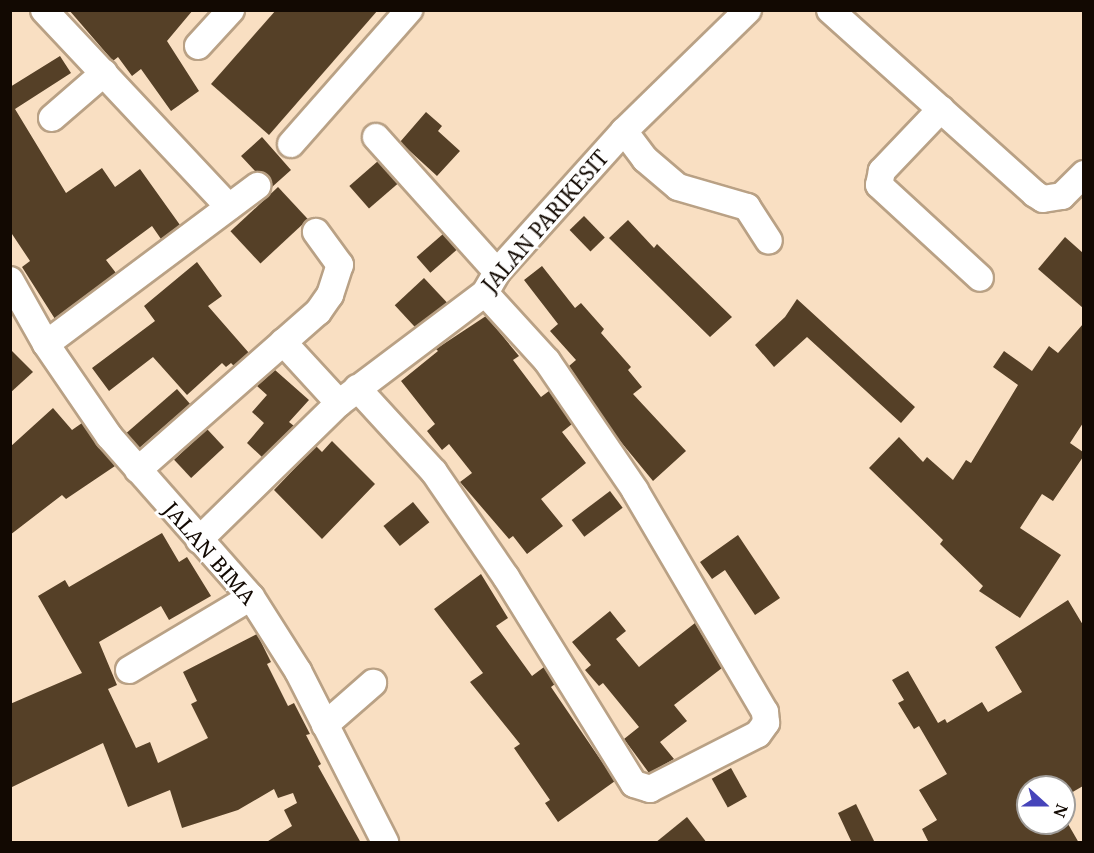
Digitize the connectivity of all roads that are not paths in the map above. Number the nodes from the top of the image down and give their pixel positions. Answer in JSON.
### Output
{"nodes":[{"id":1,"x":44,"y":10,"type":"edge"},
{"id":2,"x":231,"y":10,"type":"edge"},
{"id":3,"x":409,"y":10,"type":"edge"},
{"id":4,"x":748,"y":10,"type":"edge"},
{"id":5,"x":830,"y":10,"type":"edge"},
{"id":6,"x":198,"y":46,"type":"dead end"},
{"id":7,"x":104,"y":73,"type":"junction"},
{"id":8,"x":941,"y":109,"type":"junction"},
{"id":9,"x":52,"y":118,"type":"dead end"},
{"id":10,"x":624,"y":131,"type":"junction"},
{"id":11,"x":376,"y":137,"type":"dead end"},
{"id":12,"x":291,"y":144,"type":"dead end"},
{"id":13,"x":1083,"y":174,"type":"edge"},
{"id":14,"x":258,"y":186,"type":"dead end"},
{"id":15,"x":229,"y":207,"type":"junction"},
{"id":16,"x":316,"y":231,"type":"dead end"},
{"id":17,"x":769,"y":242,"type":"dead end"},
{"id":18,"x":980,"y":278,"type":"dead end"},
{"id":19,"x":10,"y":280,"type":"edge"},
{"id":20,"x":491,"y":283,"type":"junction"},
{"id":21,"x":283,"y":342,"type":"junction"},
{"id":22,"x":46,"y":344,"type":"junction"},
{"id":23,"x":348,"y":395,"type":"junction"},
{"id":24,"x":138,"y":470,"type":"junction"},
{"id":25,"x":199,"y":540,"type":"junction"},
{"id":26,"x":251,"y":597,"type":"junction"},
{"id":27,"x":129,"y":670,"type":"dead end"},
{"id":28,"x":373,"y":682,"type":"dead end"},
{"id":29,"x":325,"y":725,"type":"junction"},
{"id":30,"x":385,"y":843,"type":"edge"}],
"edges":[{"from":1,"to":7,"type":"street"},
{"from":2,"to":6,"type":"street"},
{"from":3,"to":12,"type":"street"},
{"from":4,"to":10,"type":"street","name":"JALAN PARIKESIT"},
{"from":5,"to":8,"type":"street"},
{"from":7,"to":9,"type":"street"},
{"from":7,"to":15,"type":"street"},
{"from":8,"to":13,"type":"street"},
{"from":8,"to":18,"type":"street"},
{"from":10,"to":17,"type":"street"},
{"from":10,"to":20,"type":"street","name":"JALAN PARIKESIT"},
{"from":11,"to":20,"type":"street"},
{"from":14,"to":15,"type":"street"},
{"from":15,"to":22,"type":"street"},
{"from":16,"to":21,"type":"street"},
{"from":19,"to":22,"type":"street","name":"JALAN BIMA"},
{"from":20,"to":23,"type":"street","name":"JALAN PARIKESIT"},
{"from":20,"to":23,"type":"street"},
{"from":21,"to":23,"type":"street"},
{"from":21,"to":24,"type":"street"},
{"from":22,"to":24,"type":"street","name":"JALAN BIMA"},
{"from":23,"to":25,"type":"street","name":"JALAN PARIKESIT"},
{"from":24,"to":25,"type":"street","name":"JALAN BIMA"},
{"from":25,"to":26,"type":"street","name":"JALAN BIMA"},
{"from":26,"to":27,"type":"street"},
{"from":26,"to":29,"type":"street","name":"JALAN BIMA"},
{"from":28,"to":29,"type":"street"},
{"from":29,"to":30,"type":"street","name":"JALAN BIMA"}]}
